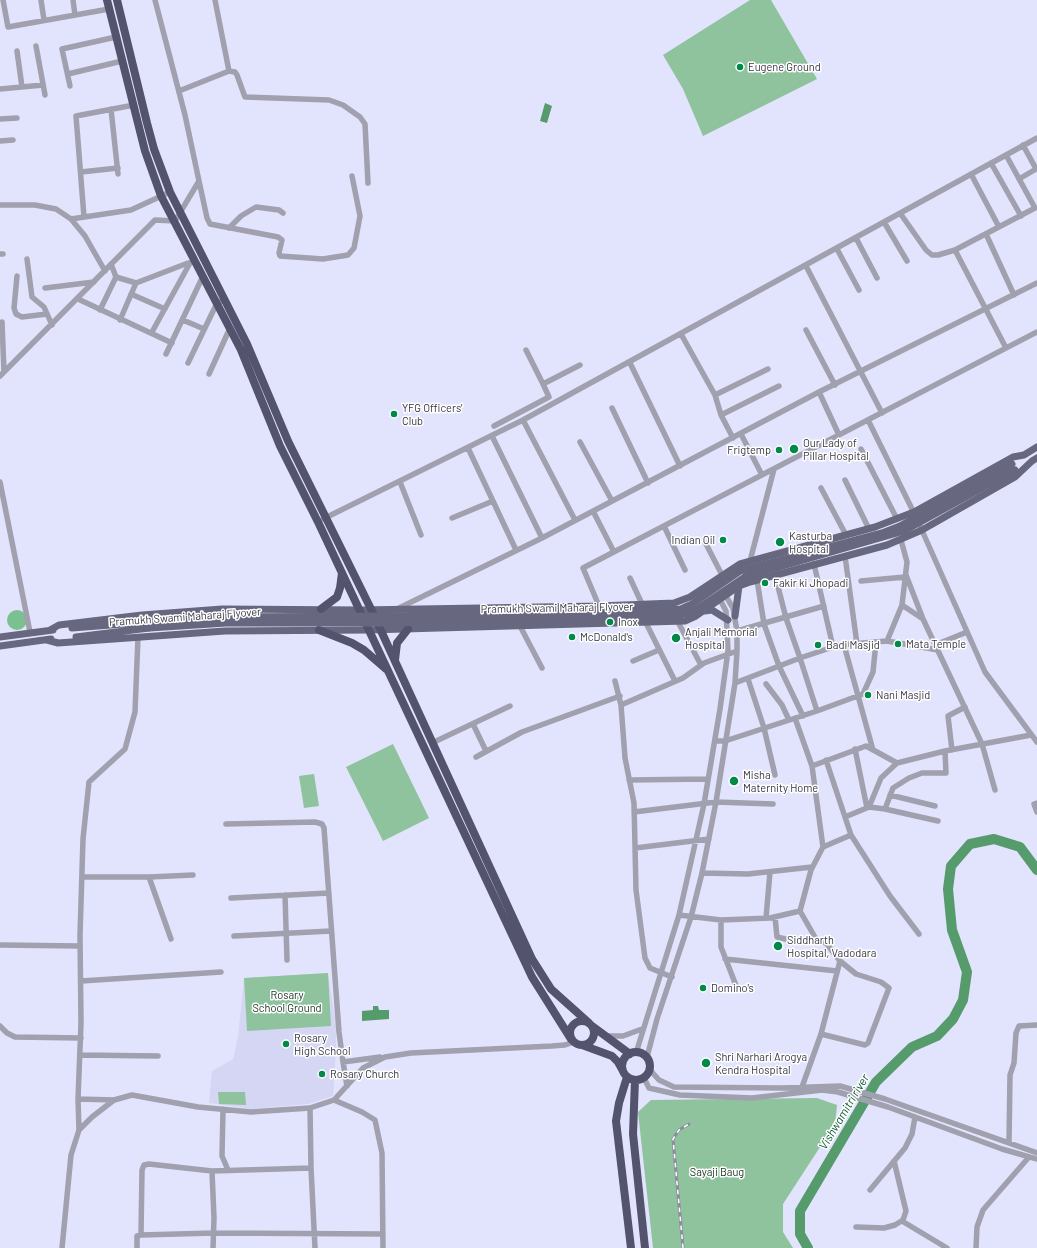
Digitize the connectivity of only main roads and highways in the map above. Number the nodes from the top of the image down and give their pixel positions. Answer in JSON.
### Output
{"nodes":[{"id":1,"x":107,"y":0,"type":"edge"},
{"id":2,"x":117,"y":0,"type":"edge"},
{"id":3,"x":1037,"y":447,"type":"edge"},
{"id":4,"x":1024,"y":455,"type":"junction"},
{"id":5,"x":1034,"y":459,"type":"edge"},
{"id":6,"x":1013,"y":467,"type":"junction"},
{"id":7,"x":342,"y":573,"type":"junction"},
{"id":8,"x":738,"y":586,"type":"junction"},
{"id":9,"x":321,"y":609,"type":"junction"},
{"id":10,"x":371,"y":609,"type":"junction"},
{"id":11,"x":360,"y":610,"type":"junction"},
{"id":12,"x":704,"y":611,"type":"junction"},
{"id":13,"x":735,"y":616,"type":"road end"},
{"id":14,"x":728,"y":620,"type":"road end"},
{"id":15,"x":408,"y":629,"type":"junction"},
{"id":16,"x":50,"y":630,"type":"junction"},
{"id":17,"x":319,"y":630,"type":"junction"},
{"id":18,"x":370,"y":630,"type":"junction"},
{"id":19,"x":380,"y":630,"type":"junction"},
{"id":20,"x":0,"y":637,"type":"edge"},
{"id":21,"x":47,"y":640,"type":"junction"},
{"id":22,"x":0,"y":646,"type":"edge"},
{"id":23,"x":395,"y":662,"type":"junction"},
{"id":24,"x":389,"y":672,"type":"junction"},
{"id":25,"x":590,"y":1024,"type":"junction"},
{"id":26,"x":575,"y":1042,"type":"junction"},
{"id":27,"x":633,"y":1053,"type":"junction"},
{"id":28,"x":625,"y":1075,"type":"junction"},
{"id":29,"x":635,"y":1080,"type":"junction"},
{"id":30,"x":630,"y":1248,"type":"edge"},
{"id":31,"x":645,"y":1248,"type":"edge"}],
"edges":[{"from":1,"to":7,"type":"highway"},
{"from":2,"to":10,"type":"highway"},
{"from":3,"to":4,"type":"main road"},
{"from":4,"to":6,"type":"main road","name":"Pramukh Swami Maharaj Flyover"},
{"from":4,"to":10,"type":"main road"},
{"from":5,"to":6,"type":"main road","name":"Pramukh Swami Maharaj Flyover"},
{"from":5,"to":8,"type":"main road"},
{"from":6,"to":16,"type":"main road","name":"Pramukh Swami Maharaj Flyover","bridge":true},
{"from":6,"to":21,"type":"main road","name":"Pramukh Swami Maharaj Flyover","bridge":true},
{"from":7,"to":9,"type":"highway"},
{"from":7,"to":11,"type":"highway"},
{"from":8,"to":12,"type":"main road"},
{"from":8,"to":13,"type":"main road"},
{"from":9,"to":11,"type":"main road"},
{"from":9,"to":16,"type":"main road"},
{"from":10,"to":11,"type":"main road"},
{"from":10,"to":19,"type":"highway"},
{"from":11,"to":18,"type":"highway"},
{"from":12,"to":14,"type":"main road"},
{"from":12,"to":15,"type":"main road"},
{"from":15,"to":19,"type":"main road"},
{"from":15,"to":23,"type":"highway"},
{"from":16,"to":20,"type":"main road"},
{"from":17,"to":18,"type":"main road"},
{"from":17,"to":21,"type":"main road"},
{"from":17,"to":24,"type":"highway"},
{"from":18,"to":19,"type":"main road"},
{"from":18,"to":24,"type":"highway"},
{"from":19,"to":23,"type":"highway"},
{"from":21,"to":22,"type":"main road"},
{"from":23,"to":25,"type":"highway"},
{"from":24,"to":26,"type":"highway"},
{"from":25,"to":26,"type":"highway"},
{"from":25,"to":26,"type":"highway"},
{"from":25,"to":27,"type":"highway"},
{"from":26,"to":28,"type":"highway"},
{"from":27,"to":28,"type":"highway"},
{"from":27,"to":29,"type":"highway"},
{"from":28,"to":29,"type":"highway"},
{"from":28,"to":30,"type":"highway"},
{"from":29,"to":31,"type":"highway"}]}
